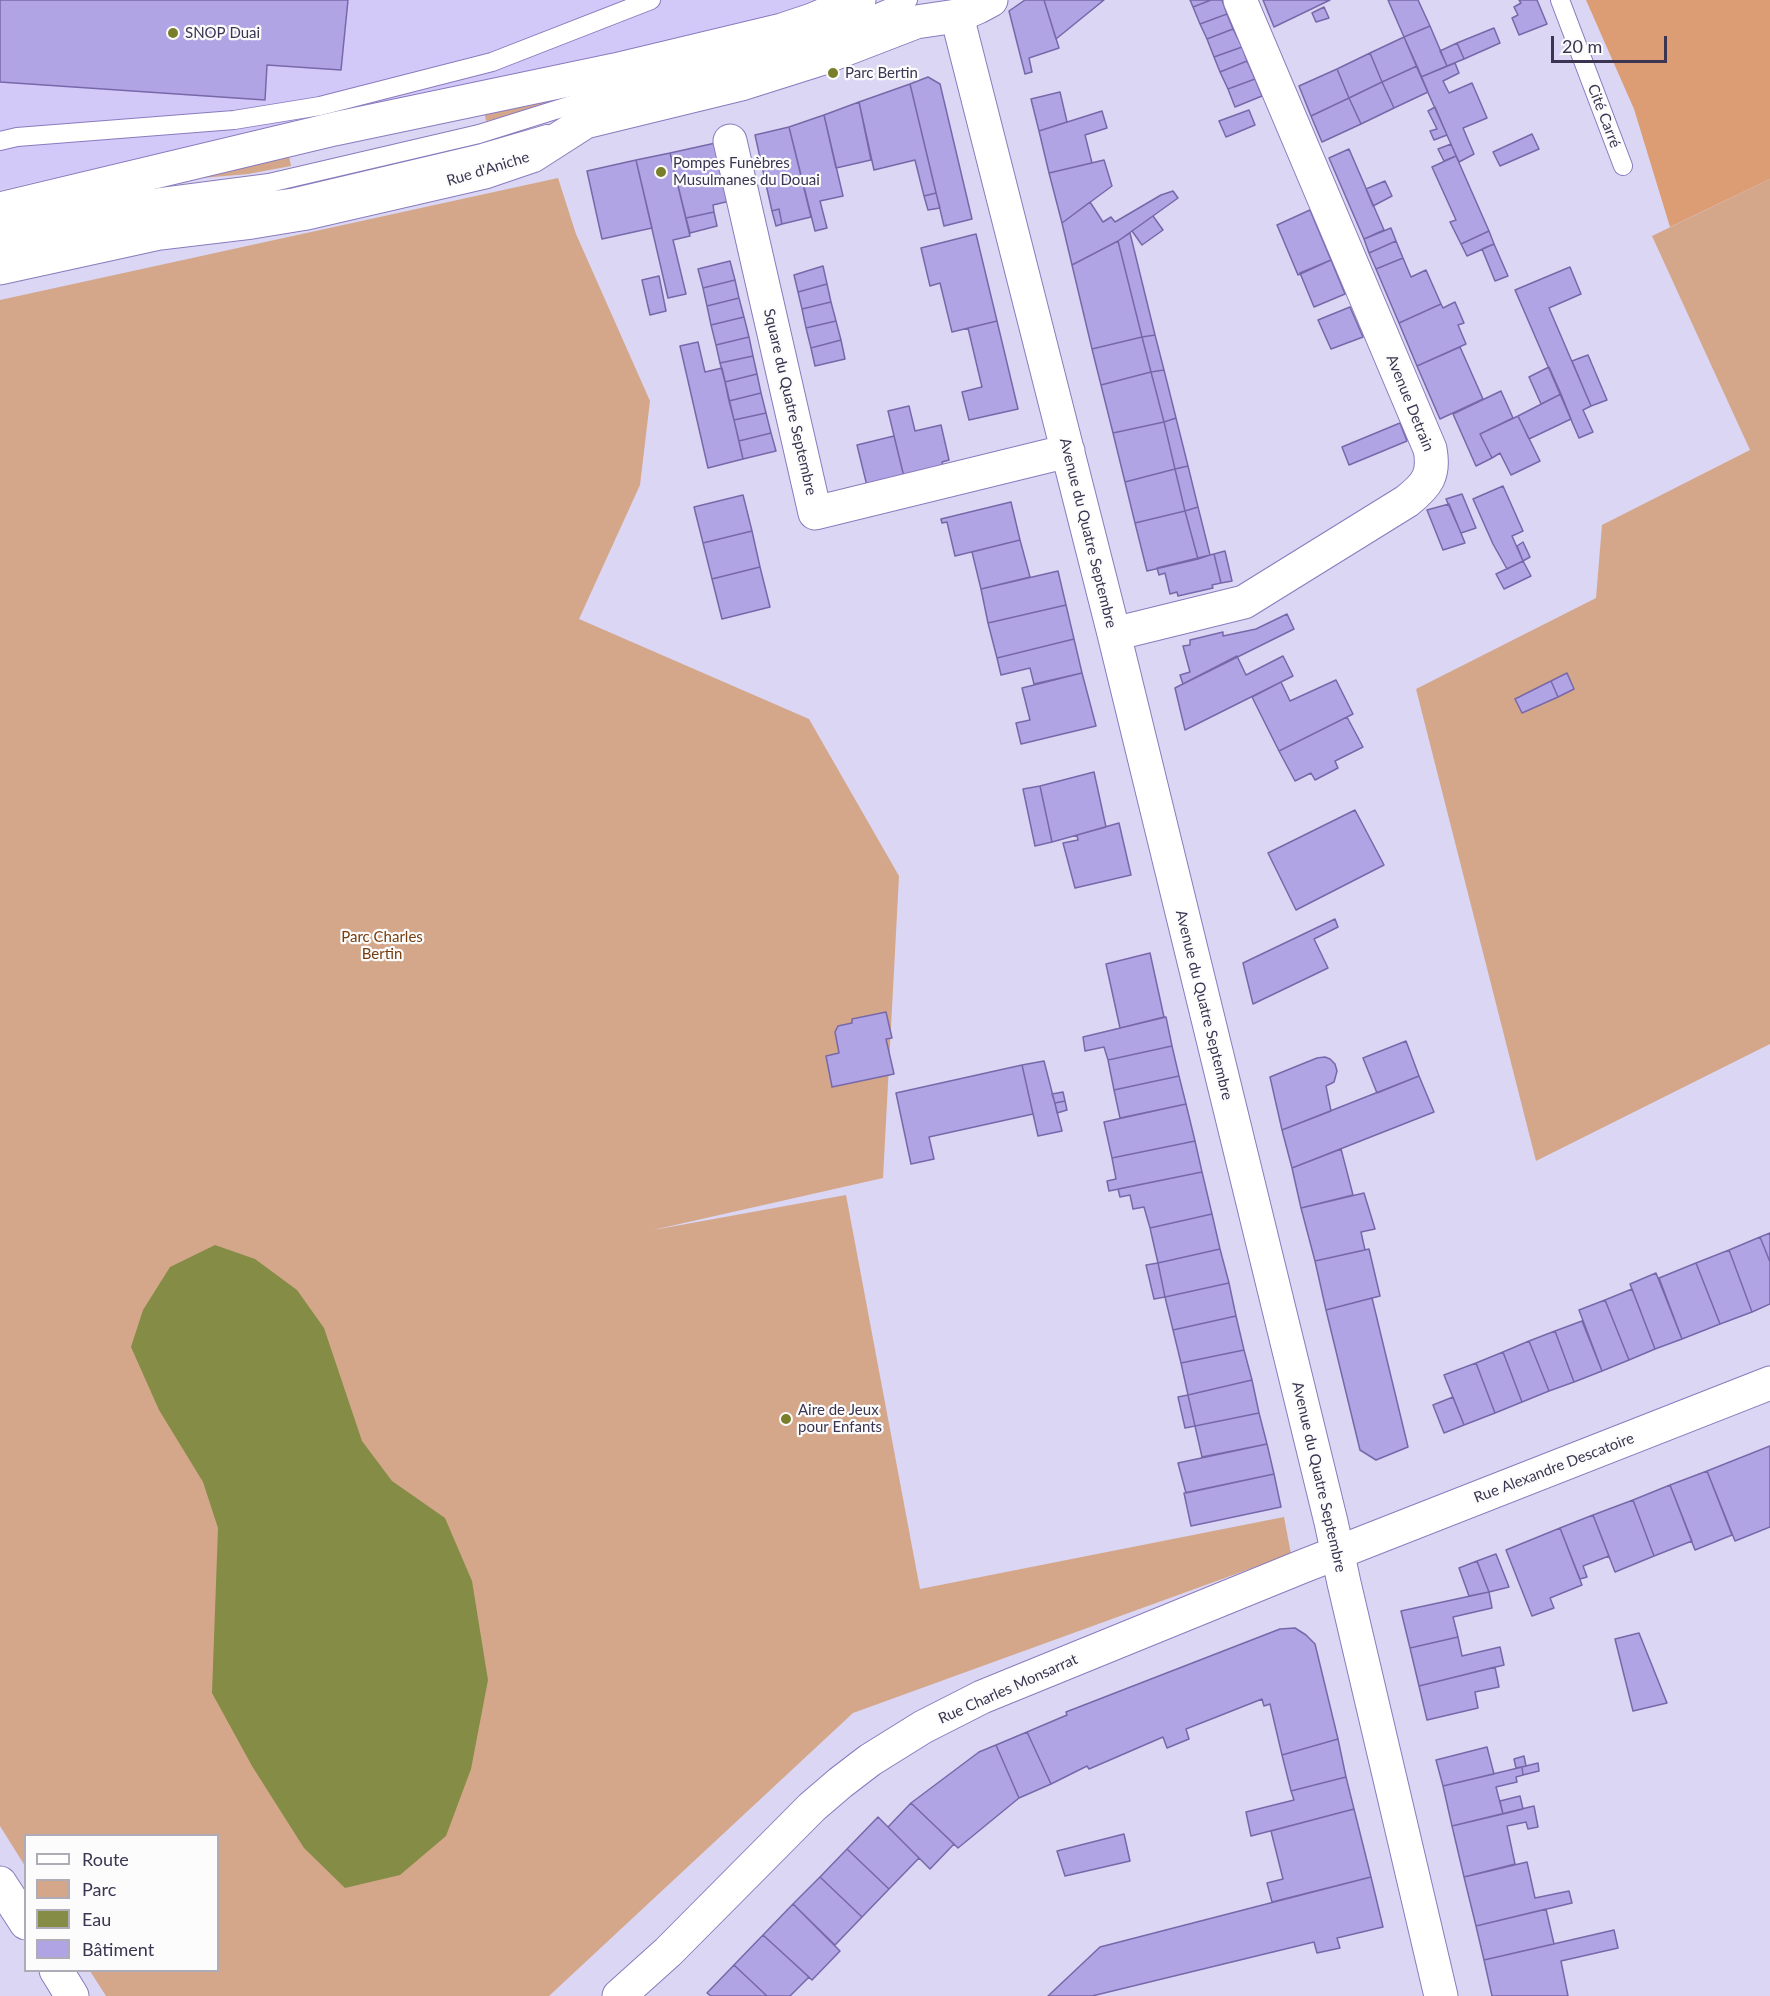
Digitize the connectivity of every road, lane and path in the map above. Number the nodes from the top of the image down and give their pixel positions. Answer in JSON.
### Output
{"nodes":[{"id":1,"x":651,"y":0,"type":"edge"},
{"id":2,"x":859,"y":0,"type":"edge"},
{"id":3,"x":991,"y":0,"type":"edge"},
{"id":4,"x":1240,"y":0,"type":"edge"},
{"id":5,"x":1560,"y":0,"type":"edge"},
{"id":6,"x":955,"y":8,"type":"edge"},
{"id":7,"x":912,"y":11,"type":"edge"},
{"id":8,"x":585,"y":122,"type":"junction"},
{"id":9,"x":0,"y":141,"type":"edge"},
{"id":10,"x":730,"y":141,"type":"dead end"},
{"id":11,"x":1623,"y":166,"type":"dead end"},
{"id":12,"x":0,"y":209,"type":"edge"},
{"id":13,"x":0,"y":230,"type":"edge"},
{"id":14,"x":0,"y":247,"type":"edge"},
{"id":15,"x":0,"y":268,"type":"edge"},
{"id":16,"x":1068,"y":452,"type":"junction"},
{"id":17,"x":1114,"y":634,"type":"junction"},
{"id":18,"x":1770,"y":1383,"type":"edge"},
{"id":19,"x":1338,"y":1554,"type":"junction"},
{"id":20,"x":0,"y":1883,"type":"edge"},
{"id":21,"x":24,"y":1920,"type":"edge"},
{"id":22,"x":57,"y":1972,"type":"edge"},
{"id":23,"x":72,"y":1996,"type":"edge"},
{"id":24,"x":619,"y":1996,"type":"edge"},
{"id":25,"x":1441,"y":1996,"type":"edge"}],
"edges":[{"from":1,"to":9,"type":"lane"},
{"from":2,"to":12,"type":"street"},
{"from":3,"to":6,"type":"street","name":"Rue d'Aniche"},
{"from":4,"to":17,"type":"street","name":"Avenue Detrain"},
{"from":5,"to":11,"type":"lane","name":"Cité Carré"},
{"from":6,"to":7,"type":"street","name":"Rue d'Aniche"},
{"from":6,"to":16,"type":"street","name":"Avenue du Quatre Septembre"},
{"from":7,"to":8,"type":"street","name":"Rue d'Aniche"},
{"from":7,"to":13,"type":"lane"},
{"from":8,"to":14,"type":"lane"},
{"from":8,"to":15,"type":"street","name":"Rue d'Aniche"},
{"from":10,"to":16,"type":"street","name":"Square du Quatre Septembre"},
{"from":16,"to":17,"type":"street","name":"Avenue du Quatre Septembre"},
{"from":17,"to":19,"type":"street","name":"Avenue du Quatre Septembre"},
{"from":18,"to":19,"type":"street","name":"Rue Alexandre Descatoire"},
{"from":19,"to":24,"type":"street","name":"Rue Charles Monsarrat"},
{"from":19,"to":25,"type":"street","name":"Avenue du Quatre Septembre"},
{"from":20,"to":21,"type":"street"},
{"from":22,"to":23,"type":"street"}]}
